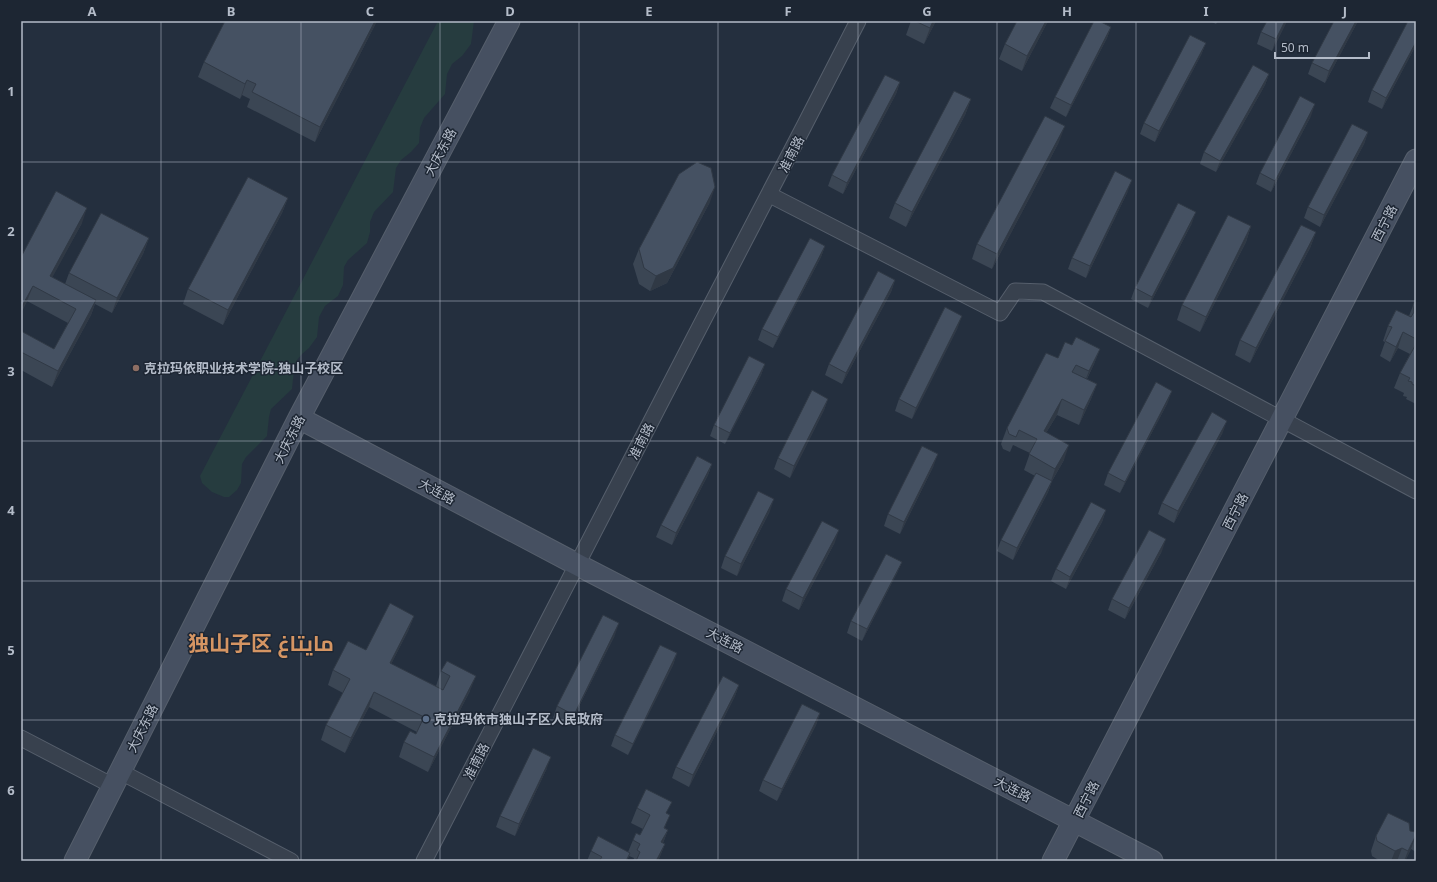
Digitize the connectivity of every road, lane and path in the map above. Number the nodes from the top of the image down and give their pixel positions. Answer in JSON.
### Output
{"nodes":[{"id":1,"x":509,"y":21,"type":"edge"},
{"id":2,"x":858,"y":21,"type":"edge"},
{"id":3,"x":1416,"y":160,"type":"edge"},
{"id":4,"x":770,"y":195,"type":"junction"},
{"id":5,"x":299,"y":418,"type":"junction"},
{"id":6,"x":1282,"y":420,"type":"junction"},
{"id":7,"x":1416,"y":491,"type":"edge"},
{"id":8,"x":578,"y":565,"type":"junction"},
{"id":9,"x":21,"y":738,"type":"edge"},
{"id":10,"x":117,"y":779,"type":"junction"},
{"id":11,"x":1075,"y":821,"type":"junction"},
{"id":12,"x":76,"y":861,"type":"edge"},
{"id":13,"x":291,"y":861,"type":"edge"},
{"id":14,"x":424,"y":861,"type":"edge"},
{"id":15,"x":1053,"y":861,"type":"edge"},
{"id":16,"x":1152,"y":861,"type":"edge"}],
"edges":[{"from":1,"to":5,"type":"street","name":"大庆东路"},
{"from":2,"to":4,"type":"street","name":"准南路"},
{"from":3,"to":6,"type":"street","name":"西宁路"},
{"from":4,"to":6,"type":"street"},
{"from":4,"to":8,"type":"street","name":"准南路"},
{"from":5,"to":8,"type":"street","name":"大连路"},
{"from":5,"to":10,"type":"street","name":"大庆东路"},
{"from":6,"to":7,"type":"street"},
{"from":6,"to":11,"type":"street","name":"西宁路"},
{"from":8,"to":11,"type":"street","name":"大连路"},
{"from":8,"to":14,"type":"street","name":"准南路"},
{"from":9,"to":10,"type":"street"},
{"from":10,"to":12,"type":"street","name":"大庆东路"},
{"from":10,"to":13,"type":"street"},
{"from":11,"to":15,"type":"street","name":"西宁路"},
{"from":11,"to":16,"type":"street","name":"大连路"}]}
